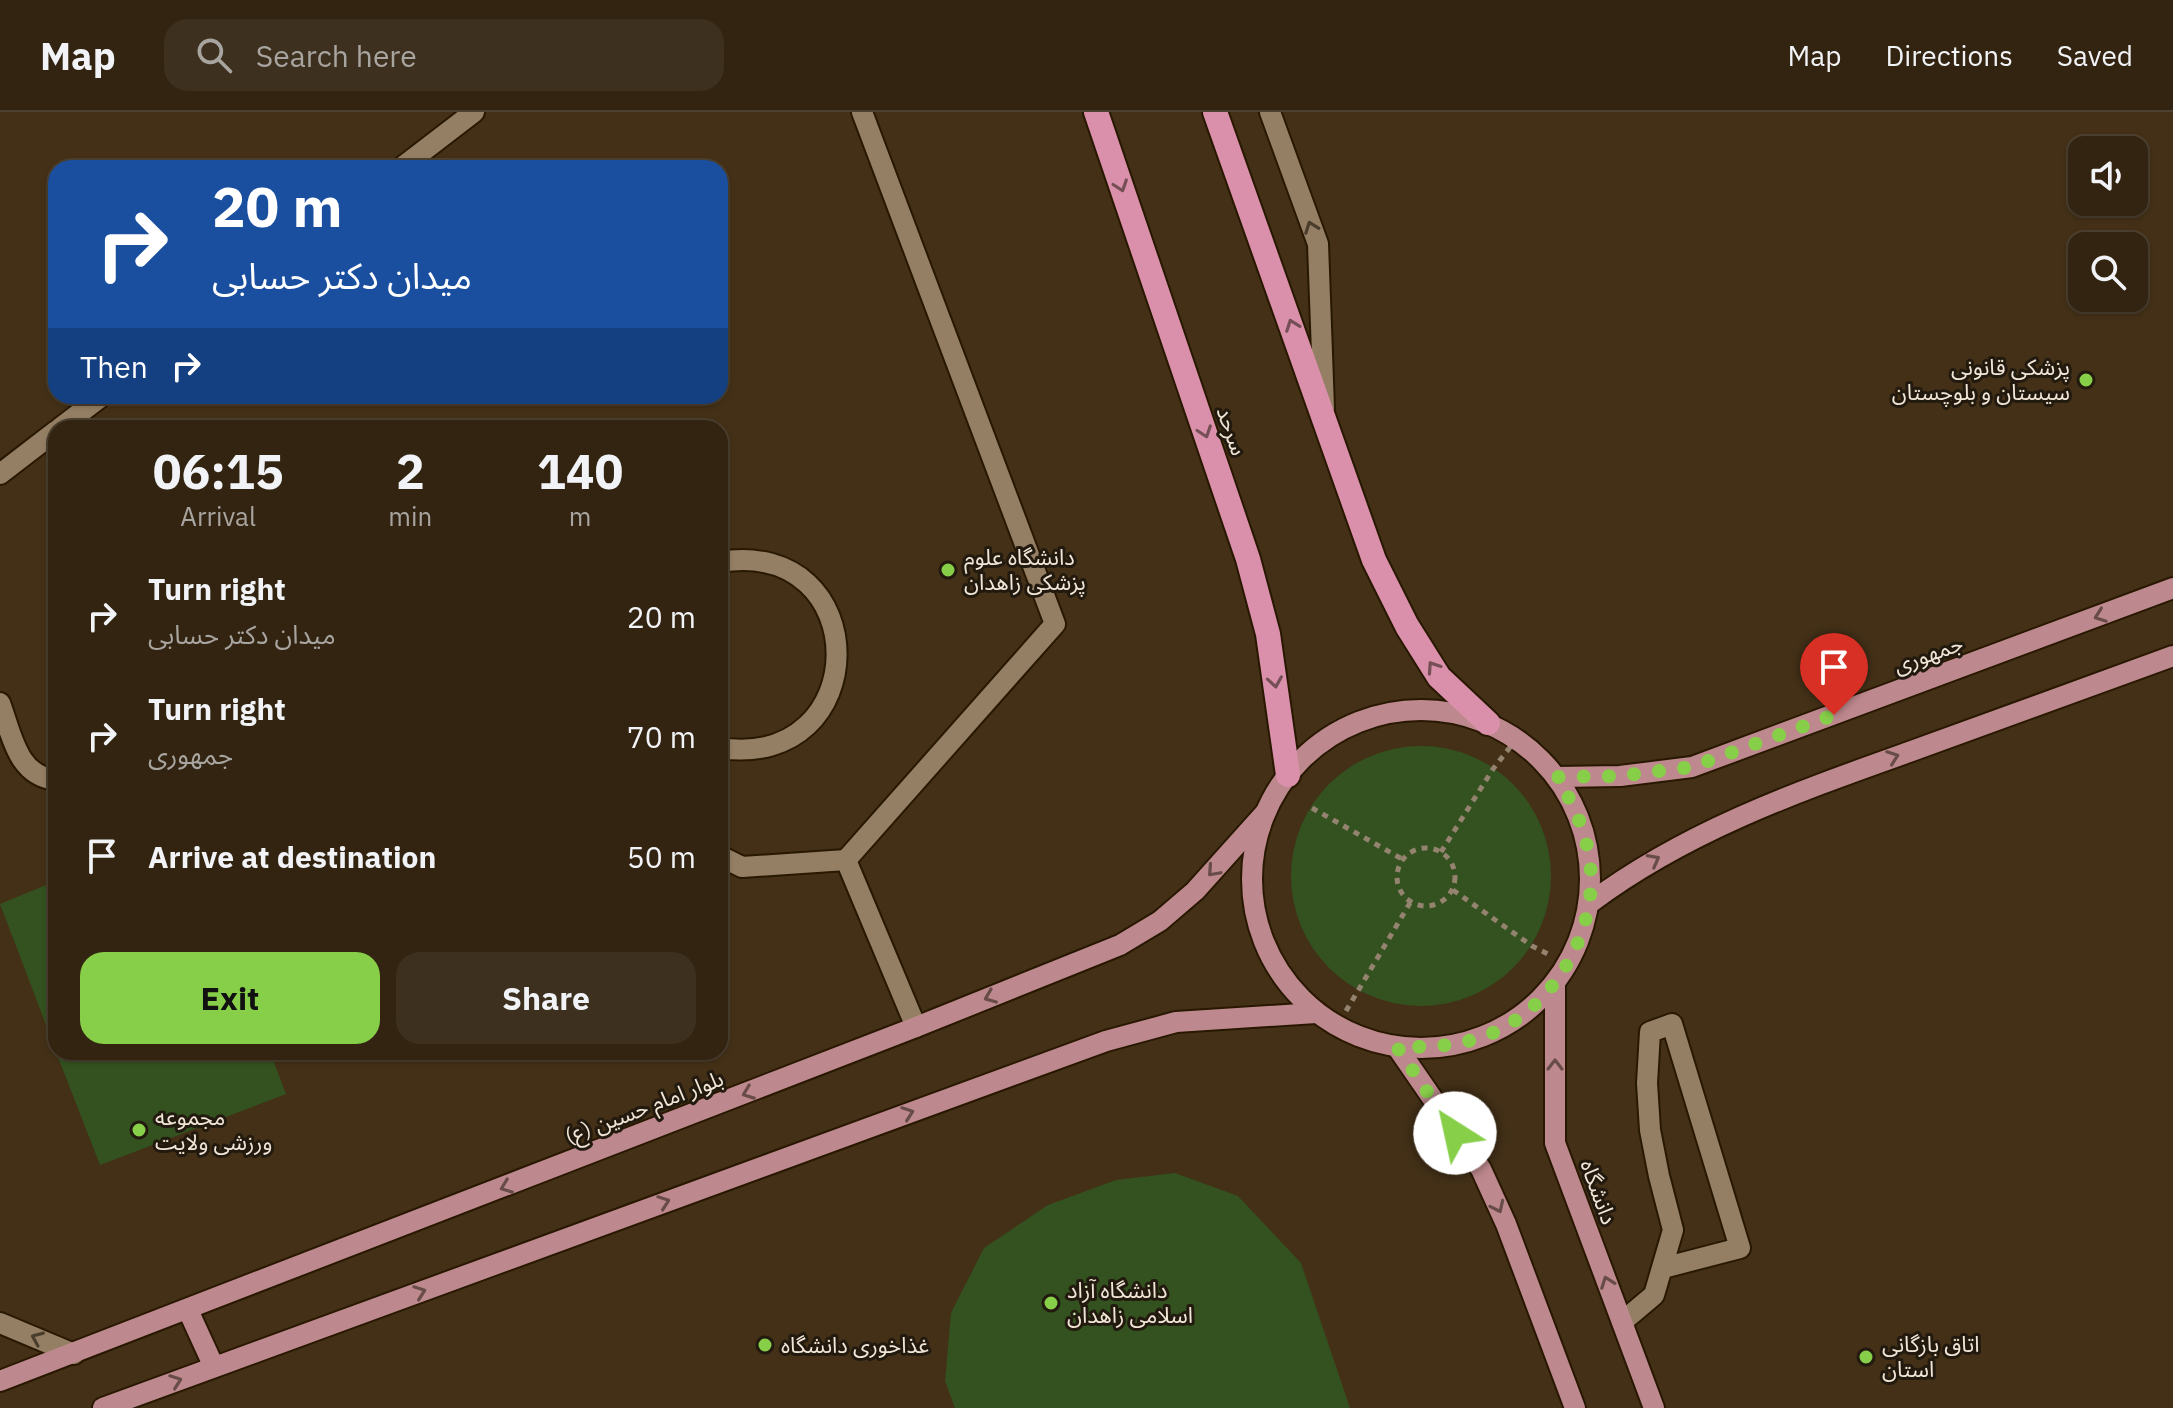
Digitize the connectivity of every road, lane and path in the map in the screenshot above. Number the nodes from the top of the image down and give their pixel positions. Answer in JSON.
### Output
{"nodes":[{"id":1,"x":474,"y":112,"type":"edge"},
{"id":2,"x":862,"y":112,"type":"edge"},
{"id":3,"x":1096,"y":112,"type":"edge"},
{"id":4,"x":1215,"y":112,"type":"edge"},
{"id":5,"x":1270,"y":112,"type":"edge"},
{"id":6,"x":411,"y":160,"type":"edge"},
{"id":7,"x":91,"y":404,"type":"edge"},
{"id":8,"x":1325,"y":416,"type":"junction"},
{"id":9,"x":70,"y":420,"type":"edge"},
{"id":10,"x":48,"y":437,"type":"edge"},
{"id":11,"x":0,"y":474,"type":"edge"},
{"id":12,"x":728,"y":561,"type":"edge"},
{"id":13,"x":2173,"y":588,"type":"edge"},
{"id":14,"x":2173,"y":656,"type":"edge"},
{"id":15,"x":0,"y":703,"type":"edge"},
{"id":16,"x":1488,"y":723,"type":"junction"},
{"id":17,"x":1516,"y":740,"type":"junction"},
{"id":18,"x":728,"y":749,"type":"edge"},
{"id":19,"x":1288,"y":775,"type":"junction"},
{"id":20,"x":1557,"y":777,"type":"junction"},
{"id":21,"x":48,"y":778,"type":"edge"},
{"id":22,"x":1312,"y":808,"type":"dead end"},
{"id":23,"x":1265,"y":813,"type":"junction"},
{"id":24,"x":1441,"y":852,"type":"junction"},
{"id":25,"x":1402,"y":859,"type":"junction"},
{"id":26,"x":728,"y":860,"type":"edge"},
{"id":27,"x":846,"y":860,"type":"junction"},
{"id":28,"x":1453,"y":890,"type":"junction"},
{"id":29,"x":1410,"y":903,"type":"junction"},
{"id":30,"x":1590,"y":903,"type":"junction"},
{"id":31,"x":1566,"y":963,"type":"junction"},
{"id":32,"x":1555,"y":983,"type":"junction"},
{"id":33,"x":1316,"y":1013,"type":"junction"},
{"id":34,"x":1337,"y":1025,"type":"junction"},
{"id":35,"x":916,"y":1027,"type":"junction"},
{"id":36,"x":1397,"y":1047,"type":"junction"},
{"id":37,"x":1663,"y":1268,"type":"junction"},
{"id":38,"x":188,"y":1310,"type":"junction"},
{"id":39,"x":1622,"y":1322,"type":"junction"},
{"id":40,"x":0,"y":1323,"type":"edge"},
{"id":41,"x":74,"y":1354,"type":"junction"},
{"id":42,"x":214,"y":1367,"type":"junction"},
{"id":43,"x":0,"y":1381,"type":"edge"},
{"id":44,"x":103,"y":1408,"type":"edge"},
{"id":45,"x":1575,"y":1408,"type":"edge"},
{"id":46,"x":1654,"y":1408,"type":"edge"}],
"edges":[{"from":1,"to":6,"type":"street"},
{"from":2,"to":27,"type":"street"},
{"from":3,"to":19,"type":"highway","name":"سرحد","one_way":true},
{"from":8,"to":4,"type":"highway","one_way":true},
{"from":8,"to":5,"type":"street","one_way":true},
{"from":7,"to":9,"type":"street"},
{"from":16,"to":8,"type":"highway","one_way":true},
{"from":10,"to":11,"type":"street"},
{"from":12,"to":18,"type":"street"},
{"from":13,"to":20,"type":"main road","name":"جمهوری","one_way":true},
{"from":30,"to":14,"type":"main road","one_way":true},
{"from":15,"to":21,"type":"street"},
{"from":16,"to":17,"type":"main road"},
{"from":16,"to":19,"type":"main road"},
{"from":17,"to":20,"type":"main road"},
{"from":17,"to":24,"type":"path"},
{"from":19,"to":23,"type":"main road"},
{"from":20,"to":30,"type":"main road"},
{"from":22,"to":25,"type":"path"},
{"from":23,"to":33,"type":"main road"},
{"from":23,"to":35,"type":"main road","name":"بلوار امام حسین (ع)","one_way":true},
{"from":24,"to":25,"type":"path"},
{"from":24,"to":28,"type":"path"},
{"from":25,"to":29,"type":"path"},
{"from":26,"to":27,"type":"street"},
{"from":27,"to":35,"type":"street"},
{"from":28,"to":29,"type":"path"},
{"from":28,"to":31,"type":"path"},
{"from":29,"to":34,"type":"path"},
{"from":30,"to":31,"type":"main road"},
{"from":31,"to":32,"type":"main road"},
{"from":32,"to":36,"type":"main road"},
{"from":39,"to":32,"type":"main road","name":"دانشگاه","one_way":true},
{"from":33,"to":34,"type":"main road"},
{"from":42,"to":33,"type":"main road","one_way":true},
{"from":34,"to":36,"type":"main road"},
{"from":35,"to":38,"type":"main road","name":"بلوار امام حسین (ع)","one_way":true},
{"from":36,"to":45,"type":"main road","one_way":true},
{"from":37,"to":37,"type":"street"},
{"from":37,"to":39,"type":"street"},
{"from":38,"to":41,"type":"main road","name":"بلوار امام حسین (ع)"},
{"from":38,"to":42,"type":"main road"},
{"from":39,"to":46,"type":"main road","name":"دانشگاه"},
{"from":41,"to":40,"type":"street","one_way":true},
{"from":41,"to":43,"type":"main road","name":"بلوار امام حسین (ع)"},
{"from":44,"to":42,"type":"main road","one_way":true}]}
